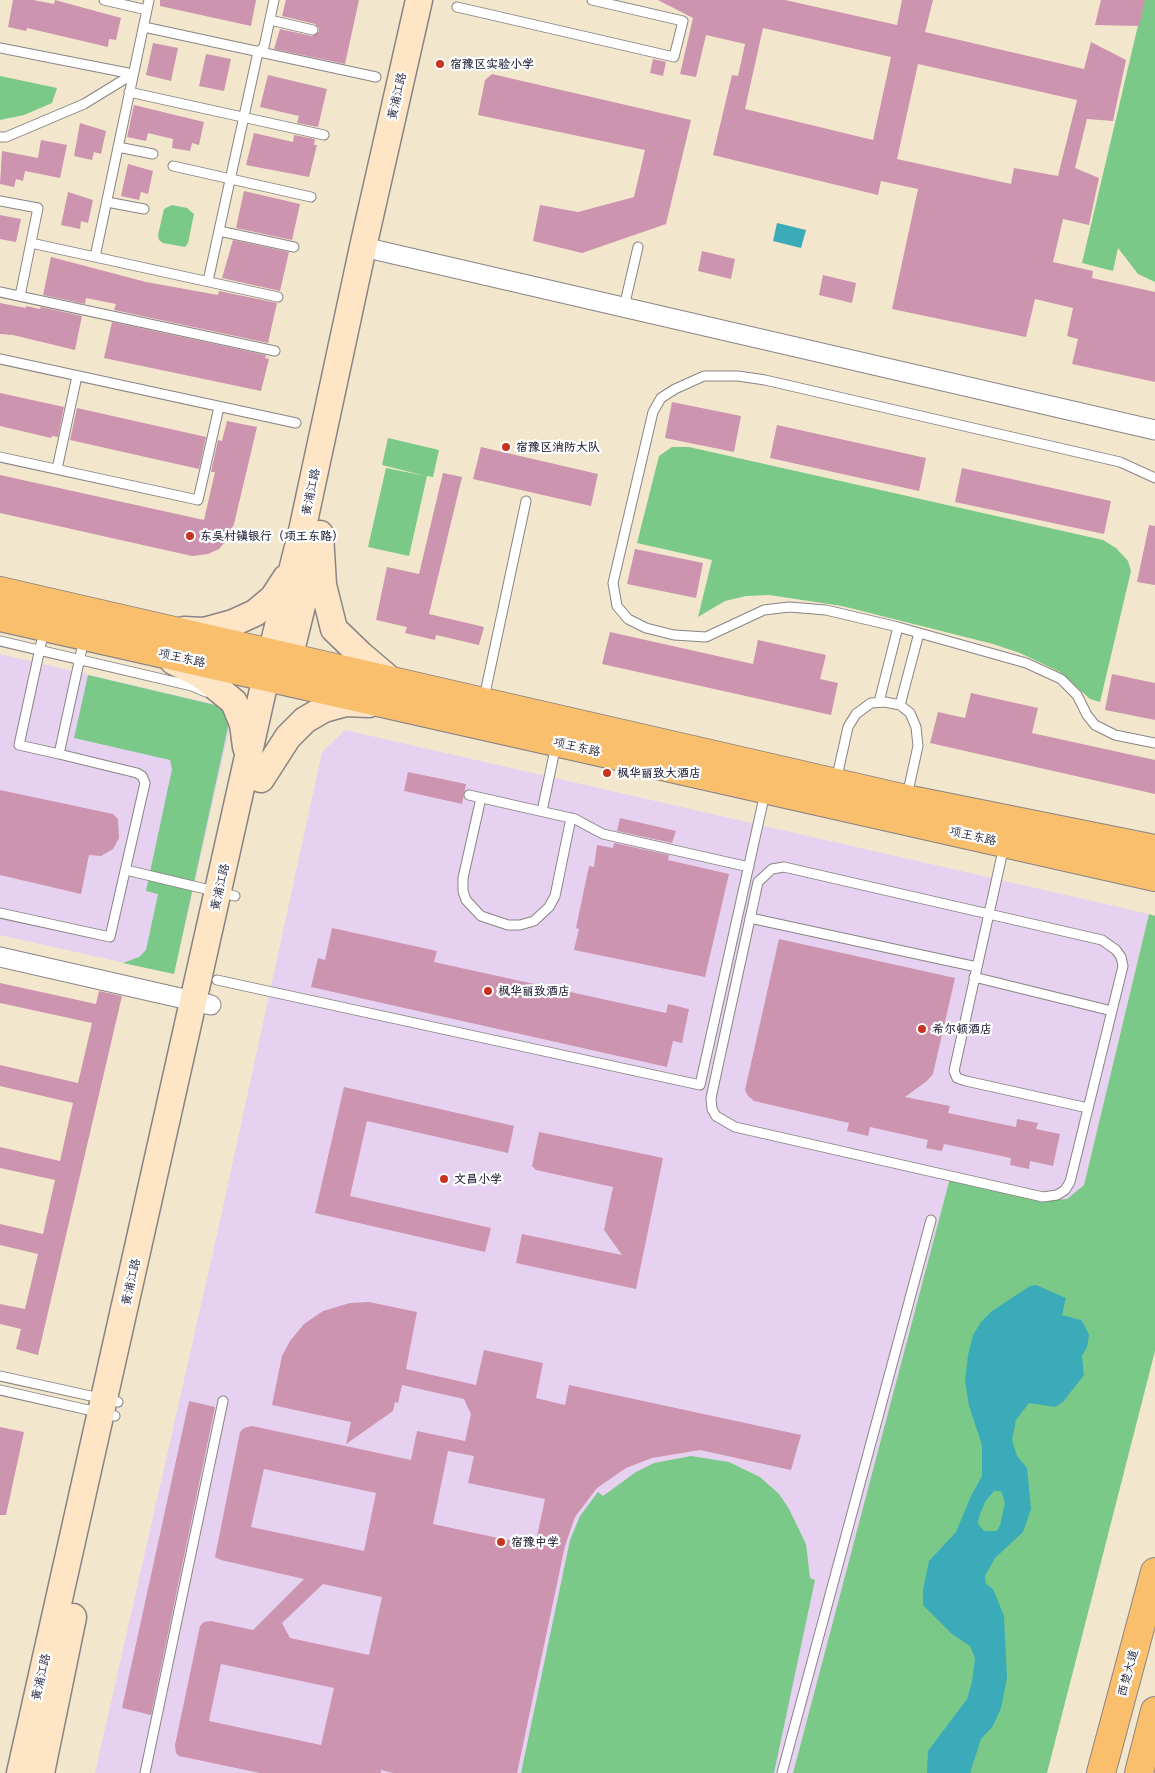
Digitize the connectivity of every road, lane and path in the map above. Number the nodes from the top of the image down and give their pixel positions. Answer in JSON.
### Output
{"nodes":[{"id":1,"x":104,"y":0,"type":"edge"},
{"id":2,"x":150,"y":0,"type":"edge"},
{"id":3,"x":274,"y":0,"type":"edge"},
{"id":4,"x":419,"y":0,"type":"edge"},
{"id":5,"x":592,"y":0,"type":"edge"},
{"id":6,"x":446,"y":4,"type":"edge"},
{"id":7,"x":147,"y":10,"type":"junction"},
{"id":8,"x":270,"y":20,"type":"junction"},
{"id":9,"x":144,"y":27,"type":"junction"},
{"id":10,"x":313,"y":30,"type":"dead end"},
{"id":11,"x":0,"y":48,"type":"edge"},
{"id":12,"x":258,"y":52,"type":"junction"},
{"id":13,"x":133,"y":74,"type":"junction"},
{"id":14,"x":376,"y":77,"type":"dead end"},
{"id":15,"x":129,"y":92,"type":"junction"},
{"id":16,"x":244,"y":117,"type":"junction"},
{"id":17,"x":324,"y":135,"type":"dead end"},
{"id":18,"x":0,"y":137,"type":"edge"},
{"id":19,"x":118,"y":146,"type":"junction"},
{"id":20,"x":153,"y":154,"type":"dead end"},
{"id":21,"x":173,"y":166,"type":"dead end"},
{"id":22,"x":230,"y":179,"type":"junction"},
{"id":23,"x":311,"y":197,"type":"dead end"},
{"id":24,"x":0,"y":200,"type":"edge"},
{"id":25,"x":107,"y":202,"type":"junction"},
{"id":26,"x":144,"y":209,"type":"dead end"},
{"id":27,"x":219,"y":231,"type":"junction"},
{"id":28,"x":31,"y":243,"type":"junction"},
{"id":29,"x":638,"y":246,"type":"dead end"},
{"id":30,"x":294,"y":247,"type":"dead end"},
{"id":31,"x":371,"y":249,"type":"junction"},
{"id":32,"x":95,"y":256,"type":"junction"},
{"id":33,"x":208,"y":281,"type":"junction"},
{"id":34,"x":0,"y":292,"type":"edge"},
{"id":35,"x":20,"y":296,"type":"junction"},
{"id":36,"x":278,"y":296,"type":"dead end"},
{"id":37,"x":624,"y":307,"type":"junction"},
{"id":38,"x":275,"y":351,"type":"dead end"},
{"id":39,"x":0,"y":359,"type":"edge"},
{"id":40,"x":77,"y":376,"type":"junction"},
{"id":41,"x":219,"y":407,"type":"junction"},
{"id":42,"x":296,"y":423,"type":"dead end"},
{"id":43,"x":1155,"y":430,"type":"edge"},
{"id":44,"x":0,"y":457,"type":"edge"},
{"id":45,"x":57,"y":469,"type":"junction"},
{"id":46,"x":1155,"y":478,"type":"edge"},
{"id":47,"x":526,"y":501,"type":"dead end"},
{"id":48,"x":311,"y":532,"type":"junction"},
{"id":49,"x":0,"y":592,"type":"edge"},
{"id":50,"x":0,"y":617,"type":"edge"},
{"id":51,"x":898,"y":627,"type":"junction"},
{"id":52,"x":919,"y":633,"type":"junction"},
{"id":53,"x":42,"y":638,"type":"junction"},
{"id":54,"x":0,"y":641,"type":"edge"},
{"id":55,"x":160,"y":641,"type":"junction"},
{"id":56,"x":82,"y":648,"type":"junction"},
{"id":57,"x":277,"y":668,"type":"junction"},
{"id":58,"x":390,"y":694,"type":"junction"},
{"id":59,"x":879,"y":702,"type":"junction"},
{"id":60,"x":900,"y":705,"type":"junction"},
{"id":61,"x":232,"y":709,"type":"dead end"},
{"id":62,"x":481,"y":714,"type":"junction"},
{"id":63,"x":559,"y":732,"type":"junction"},
{"id":64,"x":1155,"y":743,"type":"edge"},
{"id":65,"x":59,"y":754,"type":"junction"},
{"id":66,"x":253,"y":777,"type":"junction"},
{"id":67,"x":766,"y":790,"type":"junction"},
{"id":68,"x":833,"y":794,"type":"junction"},
{"id":69,"x":469,"y":795,"type":"dead end"},
{"id":70,"x":482,"y":798,"type":"junction"},
{"id":71,"x":903,"y":810,"type":"junction"},
{"id":72,"x":542,"y":811,"type":"junction"},
{"id":73,"x":572,"y":818,"type":"junction"},
{"id":74,"x":1004,"y":843,"type":"junction"},
{"id":75,"x":1155,"y":849,"type":"edge"},
{"id":76,"x":749,"y":867,"type":"junction"},
{"id":77,"x":126,"y":870,"type":"junction"},
{"id":78,"x":1155,"y":877,"type":"edge"},
{"id":79,"x":227,"y":894,"type":"junction"},
{"id":80,"x":989,"y":912,"type":"junction"},
{"id":81,"x":0,"y":913,"type":"edge"},
{"id":82,"x":750,"y":918,"type":"junction"},
{"id":83,"x":0,"y":957,"type":"edge"},
{"id":84,"x":977,"y":967,"type":"junction"},
{"id":85,"x":974,"y":977,"type":"junction"},
{"id":86,"x":216,"y":980,"type":"junction"},
{"id":87,"x":202,"y":1003,"type":"junction"},
{"id":88,"x":1112,"y":1011,"type":"junction"},
{"id":89,"x":1088,"y":1108,"type":"junction"},
{"id":90,"x":931,"y":1220,"type":"dead end"},
{"id":91,"x":0,"y":1376,"type":"edge"},
{"id":92,"x":0,"y":1390,"type":"edge"},
{"id":93,"x":223,"y":1401,"type":"dead end"},
{"id":94,"x":110,"y":1407,"type":"junction"},
{"id":95,"x":1155,"y":1572,"type":"edge"},
{"id":96,"x":1155,"y":1711,"type":"edge"},
{"id":97,"x":20,"y":1773,"type":"edge"},
{"id":98,"x":41,"y":1773,"type":"edge"},
{"id":99,"x":145,"y":1773,"type":"edge"},
{"id":100,"x":782,"y":1773,"type":"edge"},
{"id":101,"x":1101,"y":1773,"type":"edge"},
{"id":102,"x":1139,"y":1773,"type":"edge"}],
"edges":[{"from":1,"to":7,"type":"lane"},
{"from":2,"to":7,"type":"lane"},
{"from":3,"to":8,"type":"lane"},
{"from":4,"to":31,"type":"street","name":"黄浦江路"},
{"from":5,"to":6,"type":"lane"},
{"from":6,"to":31,"type":"street","name":"黄浦江路"},
{"from":7,"to":9,"type":"lane"},
{"from":8,"to":10,"type":"lane"},
{"from":8,"to":12,"type":"lane"},
{"from":9,"to":12,"type":"lane"},
{"from":9,"to":13,"type":"lane"},
{"from":11,"to":13,"type":"lane"},
{"from":12,"to":14,"type":"lane"},
{"from":12,"to":16,"type":"lane"},
{"from":13,"to":15,"type":"lane"},
{"from":13,"to":18,"type":"lane"},
{"from":15,"to":16,"type":"lane"},
{"from":15,"to":19,"type":"lane"},
{"from":16,"to":17,"type":"lane"},
{"from":16,"to":22,"type":"lane"},
{"from":19,"to":20,"type":"lane"},
{"from":19,"to":25,"type":"lane"},
{"from":21,"to":22,"type":"lane"},
{"from":22,"to":23,"type":"lane"},
{"from":22,"to":27,"type":"lane"},
{"from":24,"to":28,"type":"lane"},
{"from":25,"to":26,"type":"lane"},
{"from":25,"to":32,"type":"lane"},
{"from":27,"to":30,"type":"lane"},
{"from":27,"to":33,"type":"lane"},
{"from":28,"to":32,"type":"lane"},
{"from":28,"to":35,"type":"lane"},
{"from":29,"to":37,"type":"lane"},
{"from":31,"to":37,"type":"street"},
{"from":31,"to":48,"type":"street","name":"黄浦江路"},
{"from":32,"to":33,"type":"lane"},
{"from":33,"to":36,"type":"lane"},
{"from":34,"to":35,"type":"lane"},
{"from":35,"to":38,"type":"lane"},
{"from":37,"to":43,"type":"street"},
{"from":39,"to":40,"type":"lane"},
{"from":40,"to":41,"type":"lane"},
{"from":40,"to":45,"type":"lane"},
{"from":41,"to":42,"type":"lane"},
{"from":41,"to":45,"type":"lane"},
{"from":44,"to":45,"type":"lane"},
{"from":46,"to":51,"type":"lane"},
{"from":47,"to":62,"type":"lane"},
{"from":48,"to":55,"type":"street"},
{"from":48,"to":57,"type":"street","name":"黄浦江路"},
{"from":48,"to":58,"type":"street"},
{"from":49,"to":55,"type":"main road","name":"项王东路"},
{"from":50,"to":53,"type":"main road","name":"项王东路"},
{"from":51,"to":52,"type":"lane"},
{"from":51,"to":59,"type":"lane"},
{"from":52,"to":60,"type":"lane"},
{"from":52,"to":64,"type":"lane"},
{"from":53,"to":54,"type":"lane"},
{"from":53,"to":56,"type":"main road","name":"项王东路"},
{"from":53,"to":65,"type":"lane"},
{"from":55,"to":56,"type":"main road","name":"项王东路"},
{"from":55,"to":57,"type":"main road","name":"项王东路"},
{"from":55,"to":66,"type":"street"},
{"from":56,"to":61,"type":"lane"},
{"from":56,"to":65,"type":"lane"},
{"from":57,"to":58,"type":"main road","name":"项王东路"},
{"from":57,"to":66,"type":"street","name":"黄浦江路"},
{"from":58,"to":62,"type":"main road","name":"项王东路"},
{"from":58,"to":66,"type":"street"},
{"from":59,"to":60,"type":"lane"},
{"from":59,"to":68,"type":"lane"},
{"from":60,"to":71,"type":"lane"},
{"from":62,"to":63,"type":"main road","name":"项王东路"},
{"from":63,"to":67,"type":"main road","name":"项王东路"},
{"from":63,"to":68,"type":"main road","name":"项王东路"},
{"from":63,"to":72,"type":"lane"},
{"from":65,"to":77,"type":"lane"},
{"from":66,"to":79,"type":"street","name":"黄浦江路"},
{"from":67,"to":68,"type":"main road","name":"项王东路"},
{"from":67,"to":76,"type":"lane"},
{"from":68,"to":71,"type":"main road","name":"项王东路"},
{"from":69,"to":70,"type":"lane"},
{"from":70,"to":72,"type":"lane"},
{"from":70,"to":73,"type":"lane"},
{"from":71,"to":74,"type":"main road","name":"项王东路"},
{"from":71,"to":75,"type":"main road","name":"项王东路"},
{"from":72,"to":73,"type":"lane"},
{"from":73,"to":76,"type":"lane"},
{"from":74,"to":78,"type":"main road","name":"项王东路"},
{"from":74,"to":80,"type":"lane"},
{"from":76,"to":86,"type":"lane"},
{"from":77,"to":79,"type":"lane"},
{"from":77,"to":81,"type":"lane"},
{"from":79,"to":86,"type":"street","name":"黄浦江路"},
{"from":79,"to":87,"type":"street","name":"黄浦江路"},
{"from":80,"to":82,"type":"lane"},
{"from":80,"to":84,"type":"lane"},
{"from":80,"to":88,"type":"lane"},
{"from":82,"to":84,"type":"lane"},
{"from":82,"to":89,"type":"lane"},
{"from":83,"to":87,"type":"street"},
{"from":84,"to":85,"type":"lane"},
{"from":85,"to":88,"type":"lane"},
{"from":85,"to":89,"type":"lane"},
{"from":86,"to":87,"type":"street","name":"黄浦江路"},
{"from":87,"to":94,"type":"street","name":"黄浦江路"},
{"from":88,"to":89,"type":"lane"},
{"from":90,"to":100,"type":"lane"},
{"from":91,"to":94,"type":"lane"},
{"from":92,"to":94,"type":"lane"},
{"from":93,"to":99,"type":"lane"},
{"from":94,"to":97,"type":"street","name":"黄浦江路"},
{"from":94,"to":98,"type":"street","name":"黄浦江路"},
{"from":95,"to":101,"type":"main road","name":"西楚大道"},
{"from":96,"to":102,"type":"main road"}]}
